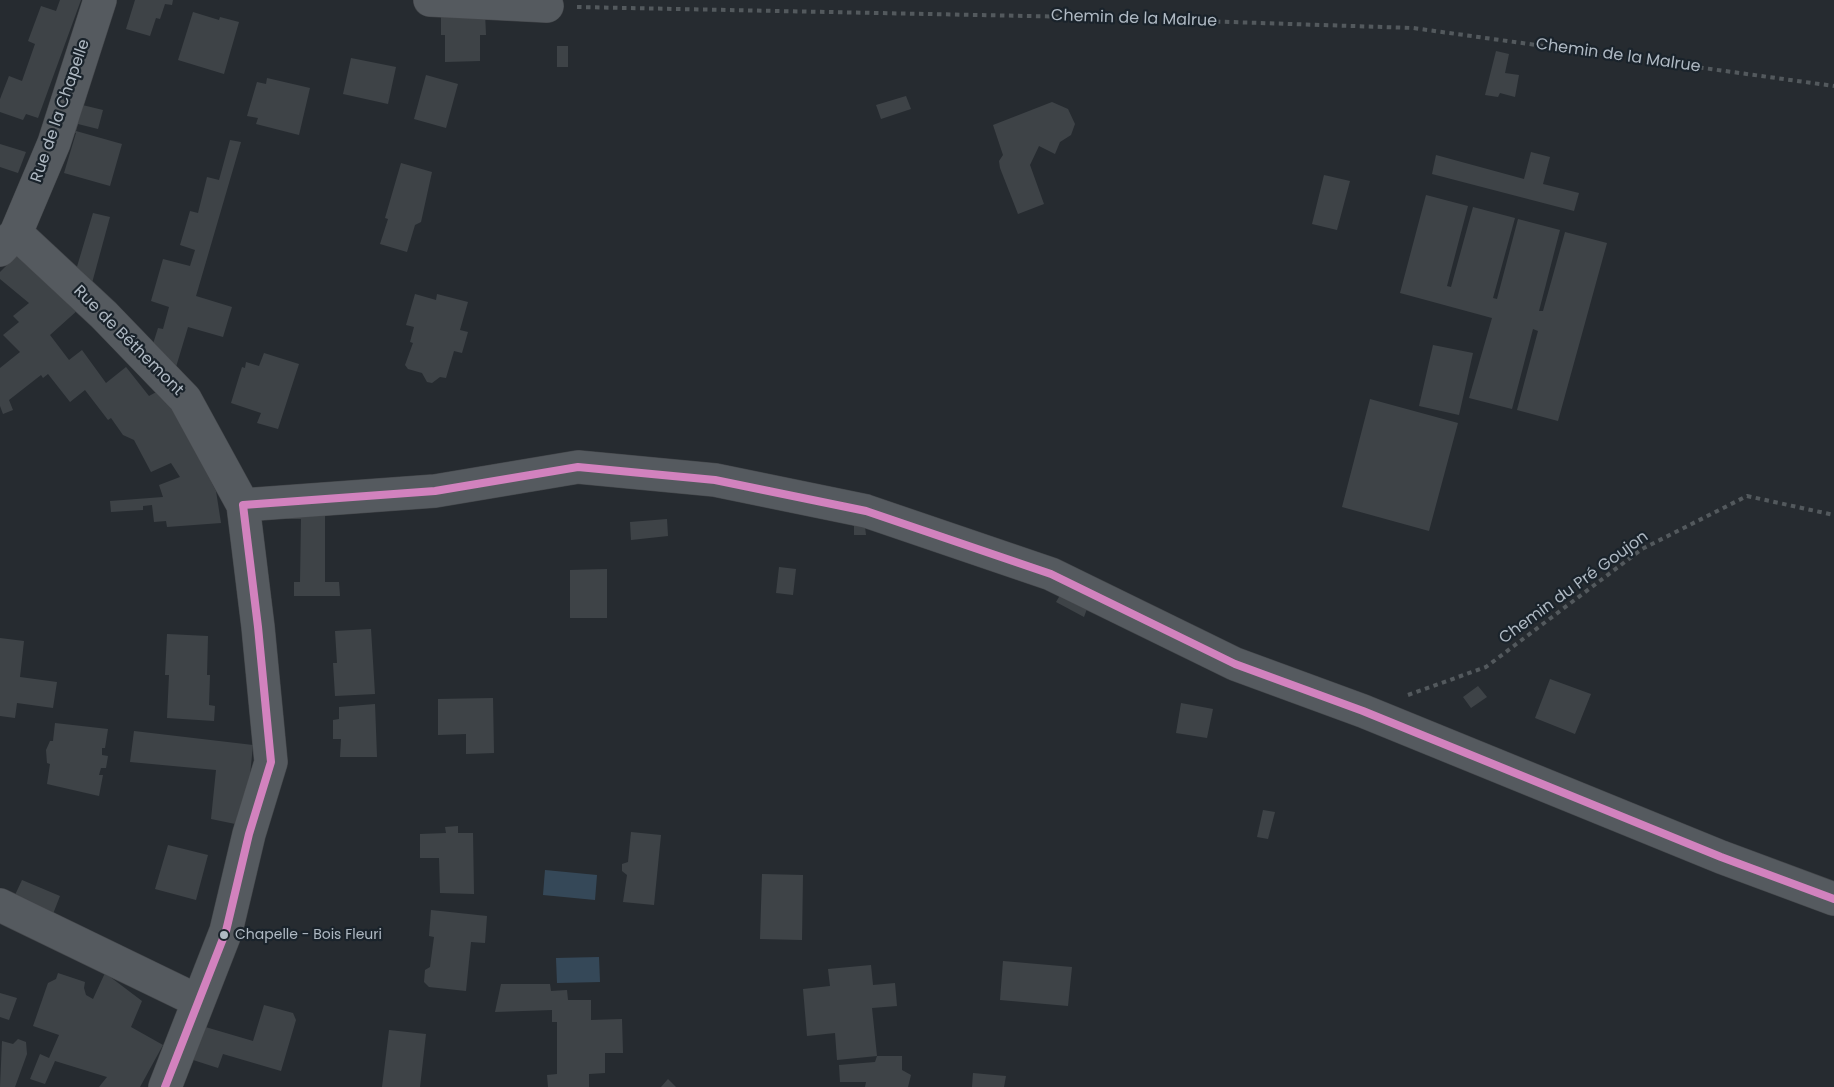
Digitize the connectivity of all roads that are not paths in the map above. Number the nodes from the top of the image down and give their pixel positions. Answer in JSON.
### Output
{"nodes":[{"id":1,"x":100,"y":0,"type":"edge"},
{"id":2,"x":430,"y":0,"type":"edge"},
{"id":3,"x":547,"y":6,"type":"road end"},
{"id":4,"x":8,"y":242,"type":"edge"},
{"id":5,"x":243,"y":505,"type":"junction"},
{"id":6,"x":1834,"y":898,"type":"edge"},
{"id":7,"x":0,"y":905,"type":"edge"},
{"id":8,"x":198,"y":1001,"type":"junction"},
{"id":9,"x":165,"y":1087,"type":"edge"}],
"edges":[{"from":1,"to":4,"type":"street","name":"Rue de la Chapelle"},
{"from":2,"to":3,"type":"street"},
{"from":4,"to":5,"type":"street","name":"Rue de Béthemont"},
{"from":5,"to":6,"type":"street"},
{"from":5,"to":8,"type":"street","name":"Rue de Béthemont"},
{"from":7,"to":8,"type":"street"},
{"from":8,"to":9,"type":"street","name":"Rue de Béthemont"}]}
